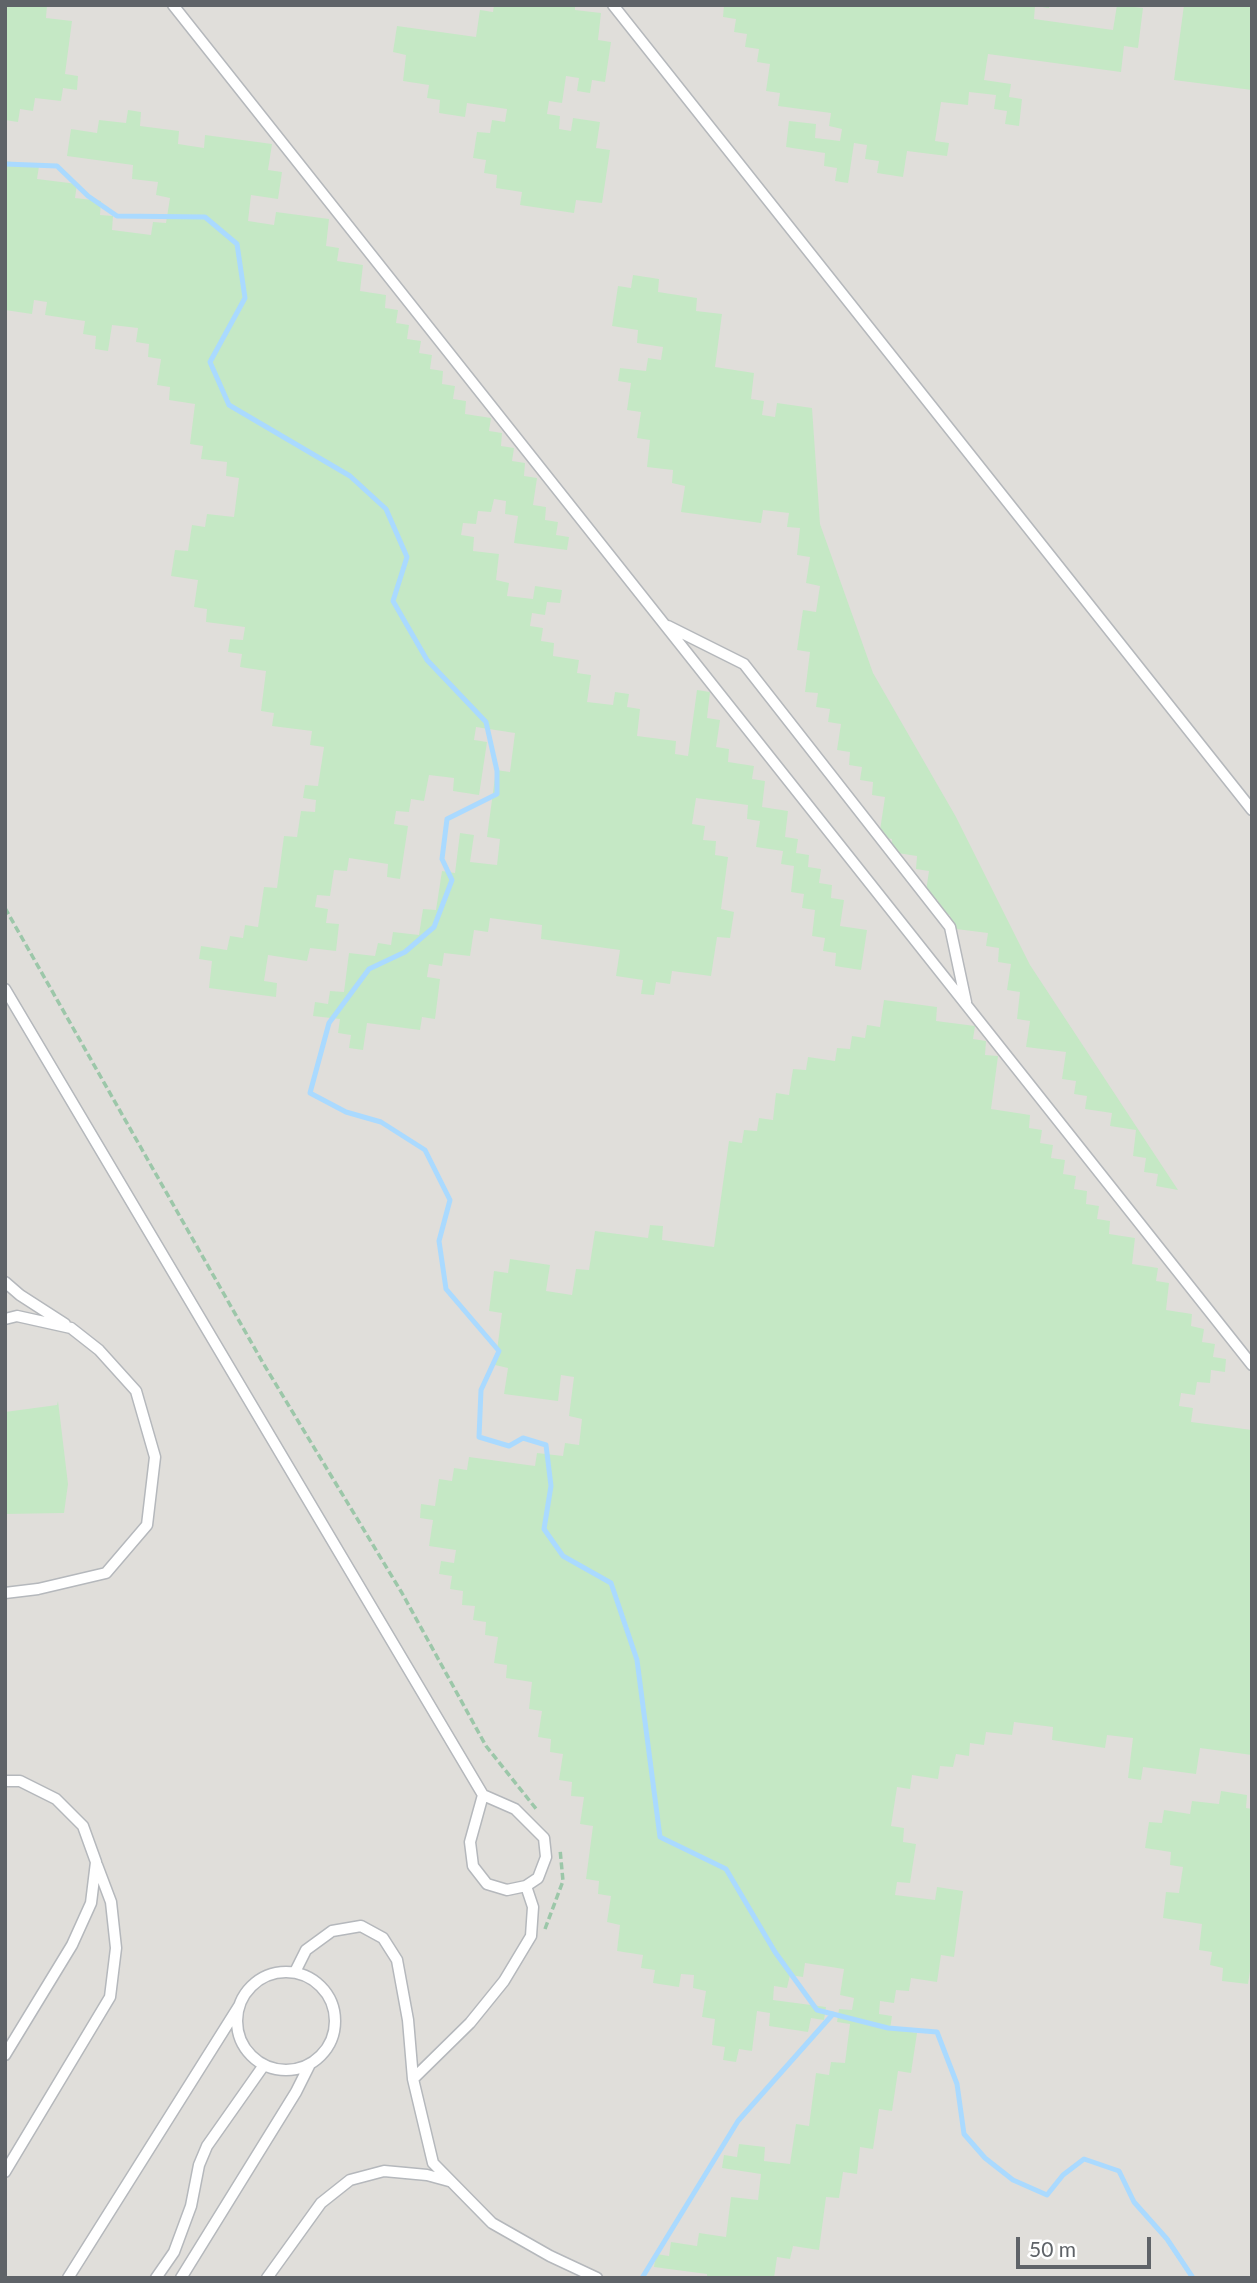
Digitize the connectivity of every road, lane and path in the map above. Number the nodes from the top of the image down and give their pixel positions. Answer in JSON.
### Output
{"nodes":[{"id":1,"x":173,"y":5,"type":"edge"},
{"id":2,"x":613,"y":5,"type":"edge"},
{"id":3,"x":663,"y":623,"type":"junction"},
{"id":4,"x":1252,"y":810,"type":"edge"},
{"id":5,"x":5,"y":908,"type":"edge"},
{"id":6,"x":5,"y":989,"type":"edge"},
{"id":7,"x":967,"y":1006,"type":"junction"},
{"id":8,"x":5,"y":1282,"type":"edge"},
{"id":9,"x":5,"y":1319,"type":"edge"},
{"id":10,"x":71,"y":1328,"type":"junction"},
{"id":11,"x":1252,"y":1365,"type":"edge"},
{"id":12,"x":5,"y":1593,"type":"edge"},
{"id":13,"x":5,"y":1781,"type":"edge"},
{"id":14,"x":483,"y":1795,"type":"junction"},
{"id":15,"x":543,"y":1817,"type":"dead end"},
{"id":16,"x":558,"y":1846,"type":"dead end"},
{"id":17,"x":96,"y":1862,"type":"junction"},
{"id":18,"x":526,"y":1886,"type":"junction"},
{"id":19,"x":531,"y":1936,"type":"junction"},
{"id":20,"x":295,"y":1972,"type":"junction"},
{"id":21,"x":239,"y":2007,"type":"junction"},
{"id":22,"x":5,"y":2055,"type":"edge"},
{"id":23,"x":310,"y":2064,"type":"junction"},
{"id":24,"x":264,"y":2065,"type":"junction"},
{"id":25,"x":414,"y":2078,"type":"junction"},
{"id":26,"x":5,"y":2172,"type":"edge"},
{"id":27,"x":451,"y":2182,"type":"junction"},
{"id":28,"x":68,"y":2278,"type":"edge"},
{"id":29,"x":156,"y":2278,"type":"edge"},
{"id":30,"x":181,"y":2278,"type":"edge"},
{"id":31,"x":267,"y":2278,"type":"edge"},
{"id":32,"x":597,"y":2278,"type":"edge"}],
"edges":[{"from":1,"to":3,"type":"lane"},
{"from":2,"to":4,"type":"lane"},
{"from":3,"to":7,"type":"lane"},
{"from":3,"to":7,"type":"lane"},
{"from":5,"to":15,"type":"path"},
{"from":6,"to":14,"type":"lane"},
{"from":7,"to":11,"type":"lane"},
{"from":8,"to":10,"type":"lane"},
{"from":9,"to":10,"type":"lane"},
{"from":10,"to":12,"type":"lane"},
{"from":13,"to":17,"type":"lane"},
{"from":14,"to":18,"type":"lane"},
{"from":14,"to":18,"type":"lane"},
{"from":16,"to":19,"type":"path"},
{"from":17,"to":22,"type":"lane"},
{"from":17,"to":26,"type":"lane"},
{"from":18,"to":19,"type":"lane"},
{"from":19,"to":25,"type":"lane"},
{"from":20,"to":21,"type":"lane"},
{"from":20,"to":23,"type":"lane"},
{"from":20,"to":25,"type":"lane"},
{"from":21,"to":24,"type":"lane"},
{"from":21,"to":28,"type":"lane"},
{"from":23,"to":24,"type":"lane"},
{"from":23,"to":30,"type":"lane"},
{"from":24,"to":29,"type":"lane"},
{"from":25,"to":27,"type":"lane"},
{"from":27,"to":31,"type":"lane"},
{"from":27,"to":32,"type":"lane"}]}
